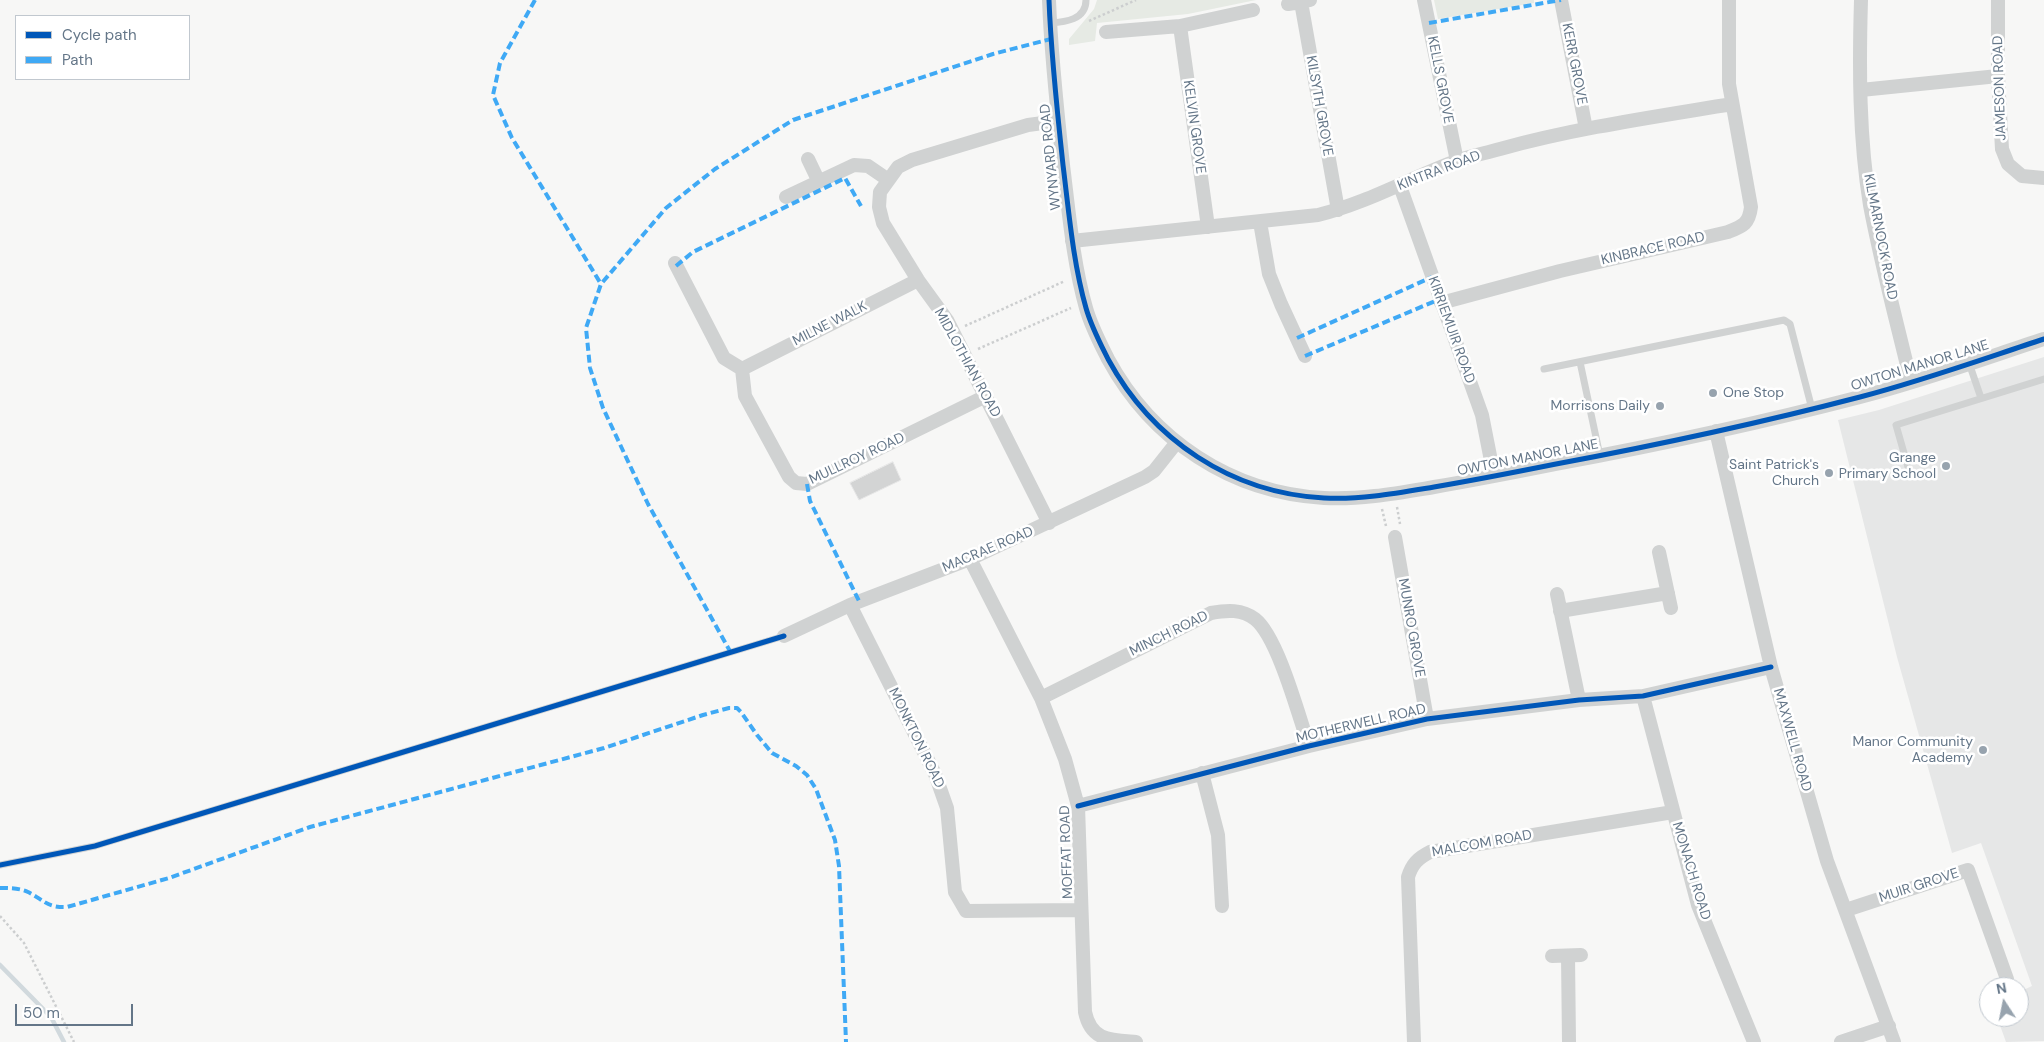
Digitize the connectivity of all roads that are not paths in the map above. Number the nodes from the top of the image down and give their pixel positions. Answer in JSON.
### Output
{"nodes":[{"id":1,"x":1049,"y":0,"type":"edge"},
{"id":2,"x":1086,"y":0,"type":"edge"},
{"id":3,"x":1424,"y":0,"type":"edge"},
{"id":4,"x":1561,"y":0,"type":"edge"},
{"id":5,"x":1729,"y":0,"type":"edge"},
{"id":6,"x":1861,"y":0,"type":"edge"},
{"id":7,"x":1998,"y":0,"type":"edge"},
{"id":8,"x":1299,"y":2,"type":"edge"},
{"id":9,"x":1253,"y":10,"type":"dead end"},
{"id":10,"x":1050,"y":23,"type":"junction"},
{"id":11,"x":1180,"y":26,"type":"junction"},
{"id":12,"x":1106,"y":32,"type":"dead end"},
{"id":13,"x":1998,"y":76,"type":"junction"},
{"id":14,"x":1861,"y":90,"type":"junction"},
{"id":15,"x":1732,"y":104,"type":"junction"},
{"id":16,"x":1058,"y":121,"type":"junction"},
{"id":17,"x":1586,"y":129,"type":"junction"},
{"id":18,"x":808,"y":159,"type":"dead end"},
{"id":19,"x":1457,"y":161,"type":"junction"},
{"id":20,"x":2044,"y":178,"type":"edge"},
{"id":21,"x":887,"y":179,"type":"junction"},
{"id":22,"x":819,"y":182,"type":"junction"},
{"id":23,"x":1400,"y":186,"type":"junction"},
{"id":24,"x":786,"y":197,"type":"dead end"},
{"id":25,"x":1338,"y":210,"type":"junction"},
{"id":26,"x":1260,"y":222,"type":"junction"},
{"id":27,"x":1208,"y":227,"type":"junction"},
{"id":28,"x":1072,"y":241,"type":"junction"},
{"id":29,"x":675,"y":263,"type":"dead end"},
{"id":30,"x":918,"y":280,"type":"junction"},
{"id":31,"x":1441,"y":303,"type":"junction"},
{"id":32,"x":1086,"y":310,"type":"joint"},
{"id":33,"x":2044,"y":339,"type":"edge"},
{"id":34,"x":1305,"y":356,"type":"dead end"},
{"id":35,"x":1580,"y":362,"type":"junction"},
{"id":36,"x":1969,"y":363,"type":"junction"},
{"id":37,"x":742,"y":369,"type":"junction"},
{"id":38,"x":1544,"y":369,"type":"dead end"},
{"id":39,"x":2044,"y":379,"type":"edge"},
{"id":40,"x":1911,"y":382,"type":"junction"},
{"id":41,"x":986,"y":396,"type":"junction"},
{"id":42,"x":1981,"y":398,"type":"junction"},
{"id":43,"x":1812,"y":409,"type":"junction"},
{"id":44,"x":1716,"y":431,"type":"junction"},
{"id":45,"x":1177,"y":442,"type":"junction"},
{"id":46,"x":1600,"y":456,"type":"junction"},
{"id":47,"x":1908,"y":467,"type":"dead end"},
{"id":48,"x":1494,"y":476,"type":"junction"},
{"id":49,"x":1049,"y":523,"type":"junction"},
{"id":50,"x":1395,"y":537,"type":"road end"},
{"id":51,"x":1658,"y":552,"type":"dead end"},
{"id":52,"x":970,"y":559,"type":"junction"},
{"id":53,"x":1668,"y":593,"type":"junction"},
{"id":54,"x":1557,"y":594,"type":"dead end"},
{"id":55,"x":850,"y":605,"type":"junction"},
{"id":56,"x":1671,"y":608,"type":"dead end"},
{"id":57,"x":1560,"y":611,"type":"junction"},
{"id":58,"x":784,"y":636,"type":"joint"},
{"id":59,"x":1771,"y":667,"type":"junction"},
{"id":60,"x":1643,"y":696,"type":"junction"},
{"id":61,"x":1041,"y":698,"type":"junction"},
{"id":62,"x":1579,"y":700,"type":"junction"},
{"id":63,"x":1427,"y":719,"type":"junction"},
{"id":64,"x":1309,"y":746,"type":"junction"},
{"id":65,"x":1202,"y":773,"type":"junction"},
{"id":66,"x":1078,"y":806,"type":"junction"},
{"id":67,"x":1673,"y":812,"type":"junction"},
{"id":68,"x":0,"y":865,"type":"edge"},
{"id":69,"x":1222,"y":906,"type":"dead end"},
{"id":70,"x":1081,"y":910,"type":"junction"},
{"id":71,"x":1846,"y":910,"type":"junction"},
{"id":72,"x":1552,"y":956,"type":"dead end"},
{"id":73,"x":2006,"y":977,"type":"edge"},
{"id":74,"x":1889,"y":1026,"type":"junction"},
{"id":75,"x":1136,"y":1042,"type":"edge"},
{"id":76,"x":1414,"y":1042,"type":"edge"},
{"id":77,"x":1569,"y":1042,"type":"edge"},
{"id":78,"x":1754,"y":1042,"type":"edge"},
{"id":79,"x":1841,"y":1042,"type":"edge"},
{"id":80,"x":1894,"y":1042,"type":"edge"}],
"edges":[{"from":1,"to":10,"type":"street","name":"WYNYARD ROAD"},
{"from":2,"to":10,"type":"lane"},
{"from":3,"to":19,"type":"street","name":"KELLS GROVE"},
{"from":4,"to":17,"type":"street","name":"KERR GROVE"},
{"from":5,"to":15,"type":"street"},
{"from":6,"to":14,"type":"street","name":"KILMARNOCK ROAD"},
{"from":7,"to":13,"type":"street","name":"JAMESON ROAD"},
{"from":8,"to":25,"type":"street","name":"KILSYTH GROVE"},
{"from":9,"to":11,"type":"street"},
{"from":10,"to":16,"type":"street","name":"WYNYARD ROAD"},
{"from":11,"to":12,"type":"street"},
{"from":11,"to":27,"type":"street","name":"KELVIN GROVE"},
{"from":13,"to":14,"type":"street"},
{"from":13,"to":20,"type":"street","name":"JAMESON ROAD"},
{"from":14,"to":40,"type":"street","name":"KILMARNOCK ROAD"},
{"from":15,"to":17,"type":"street","name":"KINTRA ROAD"},
{"from":15,"to":31,"type":"street","name":"KINBRACE ROAD"},
{"from":16,"to":21,"type":"street"},
{"from":16,"to":28,"type":"street","name":"WYNYARD ROAD"},
{"from":17,"to":19,"type":"street","name":"KINTRA ROAD"},
{"from":18,"to":22,"type":"street"},
{"from":19,"to":23,"type":"street","name":"KINTRA ROAD"},
{"from":21,"to":22,"type":"street"},
{"from":21,"to":30,"type":"street","name":"MIDLOTHIAN ROAD"},
{"from":22,"to":24,"type":"street"},
{"from":23,"to":25,"type":"street","name":"KINTRA ROAD"},
{"from":23,"to":31,"type":"street","name":"KIRRIEMUIR ROAD"},
{"from":25,"to":26,"type":"street","name":"KINTRA ROAD"},
{"from":26,"to":27,"type":"street","name":"KINTRA ROAD"},
{"from":26,"to":34,"type":"street"},
{"from":27,"to":28,"type":"street","name":"KINTRA ROAD"},
{"from":28,"to":32,"type":"street","name":"WYNYARD ROAD"},
{"from":29,"to":37,"type":"street"},
{"from":30,"to":37,"type":"street","name":"MILNE WALK"},
{"from":30,"to":41,"type":"street","name":"MIDLOTHIAN ROAD"},
{"from":31,"to":48,"type":"street","name":"KIRRIEMUIR ROAD"},
{"from":32,"to":45,"type":"street","name":"OWTON MANOR LANE"},
{"from":33,"to":36,"type":"street","name":"OWTON MANOR LANE"},
{"from":35,"to":38,"type":"lane"},
{"from":35,"to":43,"type":"lane"},
{"from":35,"to":46,"type":"lane"},
{"from":36,"to":40,"type":"street","name":"OWTON MANOR LANE"},
{"from":36,"to":42,"type":"lane"},
{"from":37,"to":41,"type":"street","name":"MULLROY ROAD"},
{"from":39,"to":42,"type":"lane"},
{"from":40,"to":43,"type":"street","name":"OWTON MANOR LANE"},
{"from":41,"to":49,"type":"street","name":"MIDLOTHIAN ROAD"},
{"from":42,"to":47,"type":"lane"},
{"from":43,"to":44,"type":"street","name":"OWTON MANOR LANE"},
{"from":44,"to":46,"type":"street","name":"OWTON MANOR LANE"},
{"from":44,"to":59,"type":"street","name":"MAXWELL ROAD"},
{"from":45,"to":48,"type":"street","name":"OWTON MANOR LANE"},
{"from":45,"to":49,"type":"street","name":"MACRAE ROAD"},
{"from":46,"to":48,"type":"street","name":"OWTON MANOR LANE"},
{"from":49,"to":52,"type":"street","name":"MACRAE ROAD"},
{"from":50,"to":63,"type":"street","name":"MUNRO GROVE"},
{"from":51,"to":53,"type":"street"},
{"from":52,"to":55,"type":"street","name":"MACRAE ROAD"},
{"from":52,"to":61,"type":"street","name":"MOFFAT ROAD"},
{"from":53,"to":56,"type":"street"},
{"from":53,"to":57,"type":"street"},
{"from":54,"to":57,"type":"street"},
{"from":55,"to":58,"type":"street","name":"MACRAE ROAD"},
{"from":55,"to":70,"type":"street","name":"MONKTON ROAD"},
{"from":57,"to":62,"type":"street"},
{"from":58,"to":68,"type":"lane"},
{"from":59,"to":60,"type":"street","name":"MOTHERWELL ROAD"},
{"from":59,"to":71,"type":"street","name":"MAXWELL ROAD"},
{"from":60,"to":62,"type":"street","name":"MOTHERWELL ROAD"},
{"from":60,"to":67,"type":"street","name":"MONACH ROAD"},
{"from":61,"to":64,"type":"street","name":"MINCH ROAD"},
{"from":61,"to":66,"type":"street","name":"MOFFAT ROAD"},
{"from":62,"to":63,"type":"street","name":"MOTHERWELL ROAD"},
{"from":63,"to":64,"type":"street","name":"MOTHERWELL ROAD"},
{"from":64,"to":65,"type":"street","name":"MOTHERWELL ROAD"},
{"from":65,"to":66,"type":"street","name":"MOTHERWELL ROAD"},
{"from":65,"to":69,"type":"street"},
{"from":66,"to":70,"type":"street","name":"MOFFAT ROAD"},
{"from":67,"to":76,"type":"street","name":"MALCOM ROAD"},
{"from":67,"to":78,"type":"street","name":"MONACH ROAD"},
{"from":70,"to":75,"type":"street","name":"MOFFAT ROAD"},
{"from":71,"to":73,"type":"street","name":"MUIR GROVE"},
{"from":71,"to":74,"type":"street","name":"MAXWELL ROAD"},
{"from":72,"to":77,"type":"street"},
{"from":74,"to":79,"type":"street"},
{"from":74,"to":80,"type":"street","name":"MAXWELL ROAD"}]}
